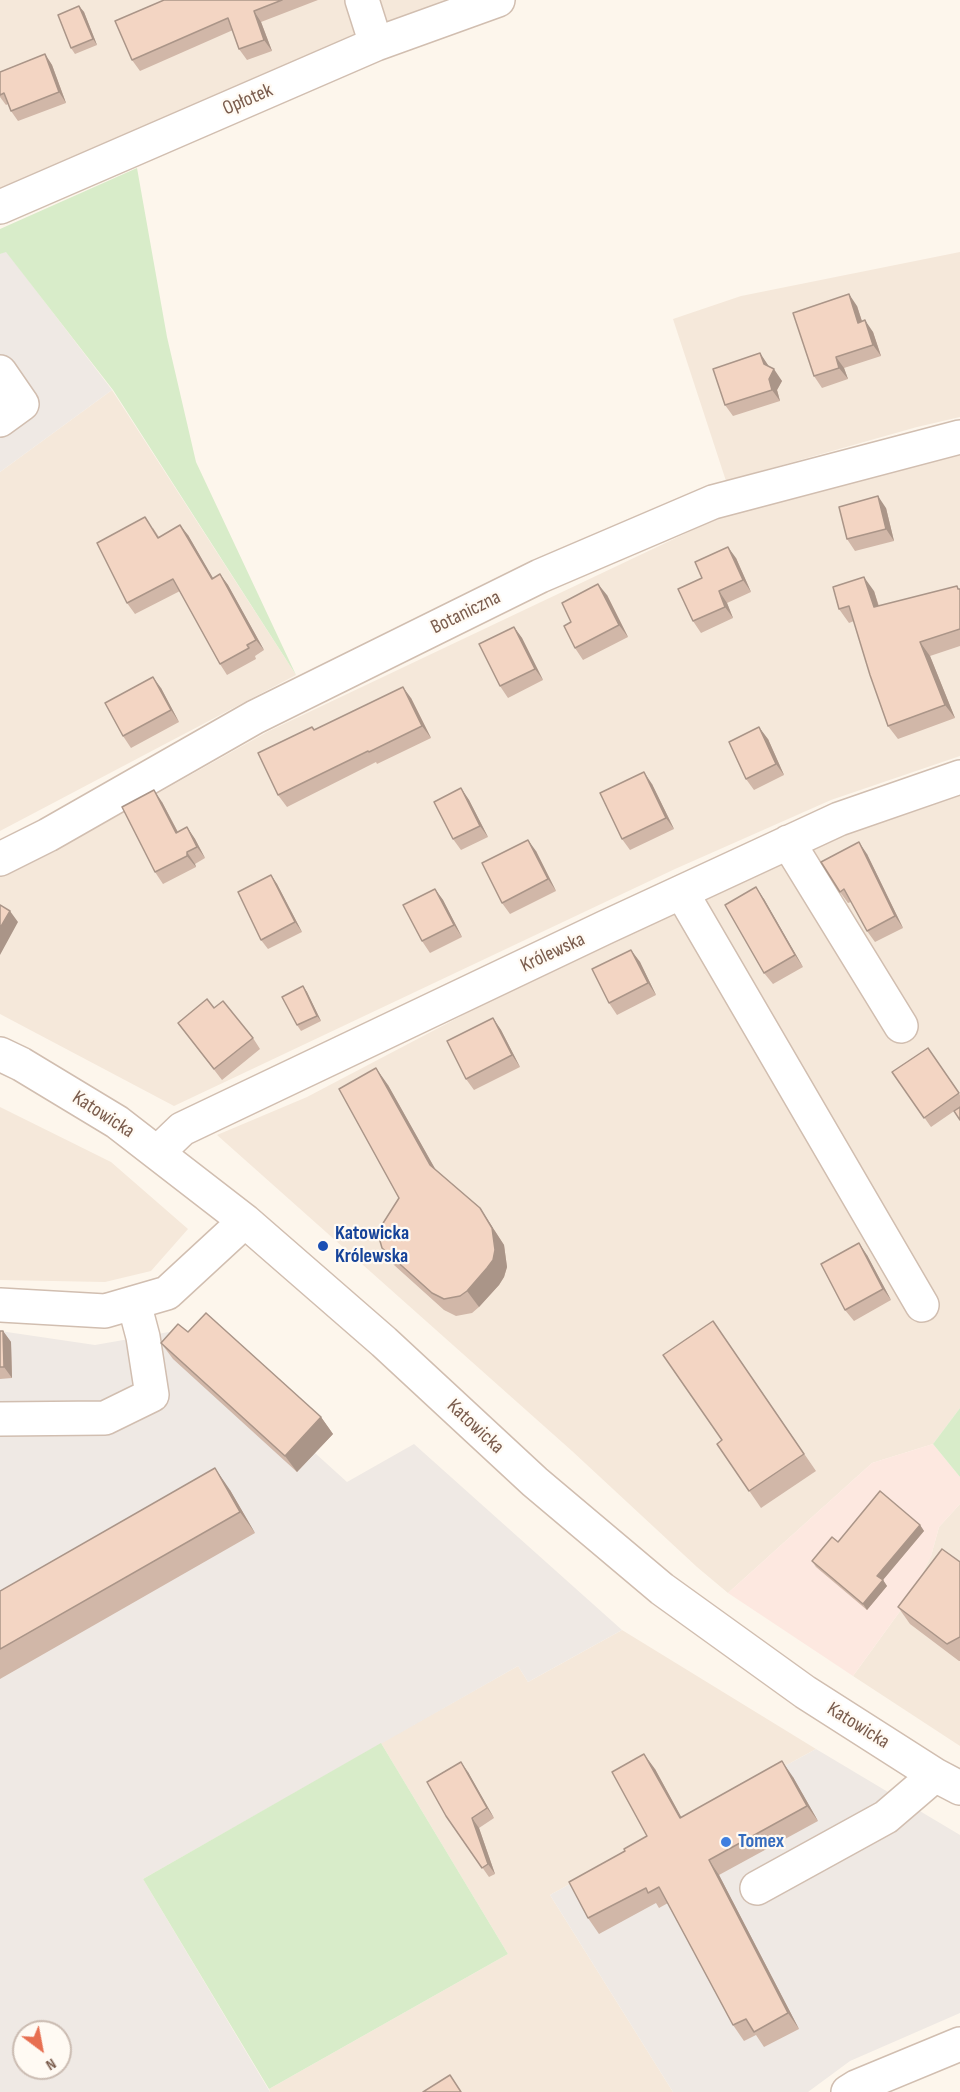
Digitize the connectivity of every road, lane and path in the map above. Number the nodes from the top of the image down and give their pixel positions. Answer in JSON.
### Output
{"nodes":[{"id":1,"x":362,"y":0,"type":"edge"},
{"id":2,"x":498,"y":0,"type":"edge"},
{"id":3,"x":376,"y":44,"type":"junction"},
{"id":4,"x":0,"y":207,"type":"edge"},
{"id":5,"x":0,"y":372,"type":"edge"},
{"id":6,"x":0,"y":420,"type":"edge"},
{"id":7,"x":960,"y":437,"type":"edge"},
{"id":8,"x":960,"y":777,"type":"edge"},
{"id":9,"x":788,"y":842,"type":"junction"},
{"id":10,"x":0,"y":859,"type":"edge"},
{"id":11,"x":681,"y":893,"type":"junction"},
{"id":12,"x":901,"y":1026,"type":"dead end"},
{"id":13,"x":0,"y":1054,"type":"edge"},
{"id":14,"x":158,"y":1152,"type":"junction"},
{"id":15,"x":245,"y":1221,"type":"junction"},
{"id":16,"x":134,"y":1303,"type":"junction"},
{"id":17,"x":0,"y":1305,"type":"edge"},
{"id":18,"x":922,"y":1305,"type":"dead end"},
{"id":19,"x":0,"y":1419,"type":"edge"},
{"id":20,"x":948,"y":1781,"type":"edge"},
{"id":21,"x":757,"y":1888,"type":"dead end"},
{"id":22,"x":960,"y":2044,"type":"edge"},
{"id":23,"x":848,"y":2092,"type":"edge"}],
"edges":[{"from":1,"to":3,"type":"street"},
{"from":2,"to":3,"type":"street","name":"Opłotek"},
{"from":3,"to":4,"type":"street","name":"Opłotek"},
{"from":5,"to":6,"type":"street"},
{"from":7,"to":10,"type":"street","name":"Botaniczna"},
{"from":8,"to":9,"type":"street","name":"Królewska"},
{"from":9,"to":11,"type":"street","name":"Królewska"},
{"from":9,"to":12,"type":"street"},
{"from":11,"to":14,"type":"street","name":"Królewska"},
{"from":11,"to":18,"type":"street"},
{"from":13,"to":14,"type":"street","name":"Katowicka"},
{"from":14,"to":15,"type":"street","name":"Katowicka"},
{"from":15,"to":16,"type":"street"},
{"from":15,"to":20,"type":"street","name":"Katowicka"},
{"from":16,"to":17,"type":"street"},
{"from":16,"to":19,"type":"street"},
{"from":20,"to":21,"type":"street"},
{"from":22,"to":23,"type":"street"}]}
